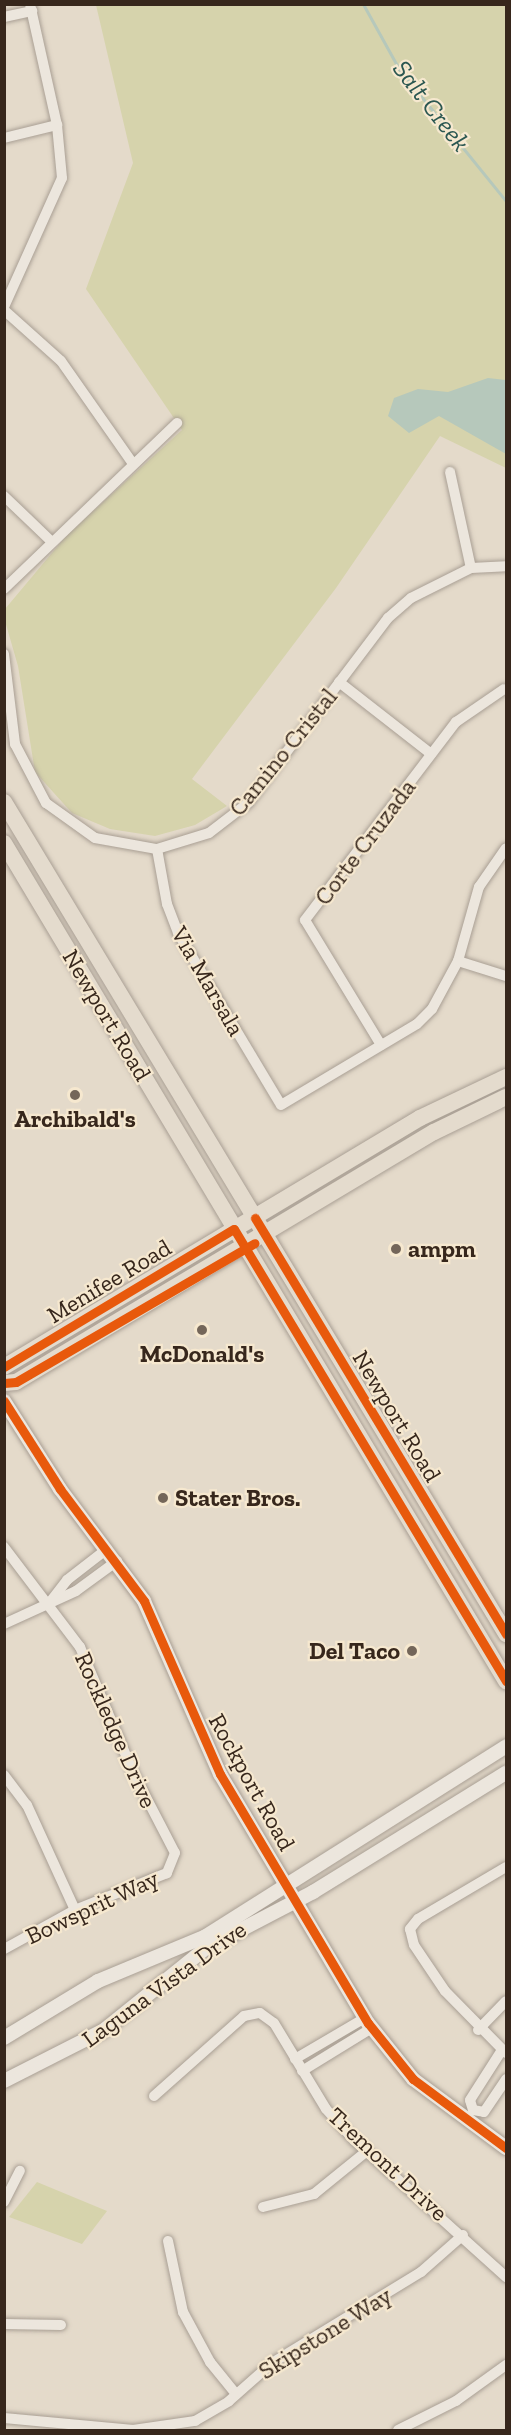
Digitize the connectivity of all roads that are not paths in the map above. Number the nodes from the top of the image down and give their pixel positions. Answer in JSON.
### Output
{"nodes":[{"id":1,"x":31,"y":8,"type":"edge"},
{"id":2,"x":4,"y":17,"type":"edge"},
{"id":3,"x":57,"y":125,"type":"junction"},
{"id":4,"x":4,"y":138,"type":"edge"},
{"id":5,"x":4,"y":309,"type":"edge"},
{"id":6,"x":177,"y":423,"type":"dead end"},
{"id":7,"x":133,"y":464,"type":"junction"},
{"id":8,"x":450,"y":472,"type":"dead end"},
{"id":9,"x":4,"y":496,"type":"edge"},
{"id":10,"x":51,"y":541,"type":"junction"},
{"id":11,"x":507,"y":566,"type":"edge"},
{"id":12,"x":471,"y":568,"type":"junction"},
{"id":13,"x":4,"y":589,"type":"edge"},
{"id":14,"x":4,"y":654,"type":"edge"},
{"id":15,"x":339,"y":682,"type":"junction"},
{"id":16,"x":504,"y":689,"type":"dead end"},
{"id":17,"x":431,"y":754,"type":"junction"},
{"id":18,"x":4,"y":802,"type":"edge"},
{"id":19,"x":4,"y":843,"type":"edge"},
{"id":20,"x":507,"y":848,"type":"edge"},
{"id":21,"x":157,"y":849,"type":"junction"},
{"id":22,"x":458,"y":962,"type":"junction"},
{"id":23,"x":507,"y":976,"type":"edge"},
{"id":24,"x":381,"y":1045,"type":"junction"},
{"id":25,"x":507,"y":1077,"type":"edge"},
{"id":26,"x":507,"y":1097,"type":"edge"},
{"id":27,"x":255,"y":1218,"type":"junction"},
{"id":28,"x":234,"y":1229,"type":"junction"},
{"id":29,"x":266,"y":1236,"type":"junction"},
{"id":30,"x":246,"y":1248,"type":"junction"},
{"id":31,"x":4,"y":1367,"type":"edge"},
{"id":32,"x":4,"y":1383,"type":"edge"},
{"id":33,"x":4,"y":1401,"type":"edge"},
{"id":34,"x":4,"y":1547,"type":"edge"},
{"id":35,"x":107,"y":1549,"type":"junction"},
{"id":36,"x":117,"y":1561,"type":"junction"},
{"id":37,"x":75,"y":1574,"type":"junction"},
{"id":38,"x":84,"y":1585,"type":"junction"},
{"id":39,"x":49,"y":1603,"type":"junction"},
{"id":40,"x":4,"y":1624,"type":"edge"},
{"id":41,"x":507,"y":1634,"type":"edge"},
{"id":42,"x":507,"y":1681,"type":"edge"},
{"id":43,"x":507,"y":1746,"type":"edge"},
{"id":44,"x":507,"y":1773,"type":"edge"},
{"id":45,"x":4,"y":1775,"type":"edge"},
{"id":46,"x":175,"y":1860,"type":"joint"},
{"id":47,"x":507,"y":1866,"type":"edge"},
{"id":48,"x":287,"y":1885,"type":"junction"},
{"id":49,"x":295,"y":1899,"type":"junction"},
{"id":50,"x":75,"y":1910,"type":"junction"},
{"id":51,"x":4,"y":1949,"type":"edge"},
{"id":52,"x":507,"y":2001,"type":"edge"},
{"id":53,"x":369,"y":2023,"type":"junction"},
{"id":54,"x":478,"y":2030,"type":"junction"},
{"id":55,"x":4,"y":2038,"type":"edge"},
{"id":56,"x":328,"y":2039,"type":"junction"},
{"id":57,"x":336,"y":2051,"type":"junction"},
{"id":58,"x":504,"y":2052,"type":"edge"},
{"id":59,"x":296,"y":2059,"type":"junction"},
{"id":60,"x":302,"y":2071,"type":"junction"},
{"id":61,"x":507,"y":2079,"type":"edge"},
{"id":62,"x":4,"y":2081,"type":"edge"},
{"id":63,"x":483,"y":2081,"type":"junction"},
{"id":64,"x":498,"y":2091,"type":"junction"},
{"id":65,"x":154,"y":2096,"type":"dead end"},
{"id":66,"x":473,"y":2110,"type":"junction"},
{"id":67,"x":464,"y":2122,"type":"junction"},
{"id":68,"x":507,"y":2148,"type":"edge"},
{"id":69,"x":367,"y":2151,"type":"junction"},
{"id":70,"x":20,"y":2171,"type":"dead end"},
{"id":71,"x":4,"y":2202,"type":"edge"},
{"id":72,"x":263,"y":2207,"type":"dead end"},
{"id":73,"x":463,"y":2235,"type":"junction"},
{"id":74,"x":168,"y":2241,"type":"dead end"},
{"id":75,"x":507,"y":2277,"type":"edge"},
{"id":76,"x":4,"y":2324,"type":"edge"},
{"id":77,"x":61,"y":2325,"type":"dead end"},
{"id":78,"x":507,"y":2365,"type":"edge"},
{"id":79,"x":236,"y":2394,"type":"junction"},
{"id":80,"x":4,"y":2418,"type":"edge"},
{"id":81,"x":398,"y":2430,"type":"edge"}],
"edges":[{"from":1,"to":2,"type":"street"},
{"from":1,"to":3,"type":"street"},
{"from":3,"to":4,"type":"street"},
{"from":3,"to":5,"type":"street"},
{"from":5,"to":7,"type":"street"},
{"from":6,"to":7,"type":"street"},
{"from":7,"to":10,"type":"street"},
{"from":8,"to":12,"type":"street"},
{"from":9,"to":10,"type":"street"},
{"from":10,"to":13,"type":"street"},
{"from":11,"to":12,"type":"street","name":"Camino Cristal"},
{"from":12,"to":15,"type":"street","name":"Camino Cristal"},
{"from":14,"to":21,"type":"street","name":"Camino Cristal"},
{"from":15,"to":17,"type":"street"},
{"from":15,"to":21,"type":"street","name":"Camino Cristal"},
{"from":16,"to":17,"type":"street","name":"Corte Cruzada"},
{"from":17,"to":24,"type":"street","name":"Corte Cruzada"},
{"from":18,"to":27,"type":"main road","name":"Newport Road"},
{"from":19,"to":28,"type":"main road","name":"Newport Road"},
{"from":20,"to":22,"type":"street"},
{"from":21,"to":24,"type":"street","name":"Via Marsala"},
{"from":22,"to":23,"type":"street"},
{"from":22,"to":24,"type":"street"},
{"from":25,"to":27,"type":"main road","name":"Menifee Road"},
{"from":26,"to":29,"type":"main road","name":"Menifee Road"},
{"from":27,"to":28,"type":"main road","name":"Menifee Road"},
{"from":27,"to":29,"type":"main road","name":"Newport Road"},
{"from":28,"to":30,"type":"main road","name":"Newport Road"},
{"from":28,"to":31,"type":"main road","name":"Menifee Road"},
{"from":29,"to":30,"type":"main road","name":"Menifee Road"},
{"from":29,"to":41,"type":"main road","name":"Newport Road"},
{"from":30,"to":32,"type":"main road","name":"Menifee Road"},
{"from":30,"to":42,"type":"main road","name":"Newport Road"},
{"from":33,"to":35,"type":"street","name":"Rockport Road"},
{"from":34,"to":39,"type":"street","name":"Rockledge Drive"},
{"from":35,"to":36,"type":"street","name":"Rockport Road"},
{"from":35,"to":37,"type":"street"},
{"from":36,"to":38,"type":"street"},
{"from":36,"to":48,"type":"street","name":"Rockport Road"},
{"from":37,"to":38,"type":"street"},
{"from":37,"to":39,"type":"street"},
{"from":38,"to":39,"type":"street"},
{"from":39,"to":40,"type":"street"},
{"from":39,"to":46,"type":"street","name":"Rockledge Drive"},
{"from":43,"to":48,"type":"street","name":"Laguna Vista Drive"},
{"from":44,"to":49,"type":"street","name":"Laguna Vista Drive"},
{"from":45,"to":50,"type":"street"},
{"from":46,"to":50,"type":"street","name":"Bowsprit Way"},
{"from":47,"to":54,"type":"street"},
{"from":48,"to":49,"type":"street","name":"Rockport Road"},
{"from":48,"to":55,"type":"street","name":"Laguna Vista Drive"},
{"from":49,"to":53,"type":"street","name":"Rockport Road"},
{"from":49,"to":62,"type":"street","name":"Laguna Vista Drive"},
{"from":50,"to":51,"type":"street","name":"Bowsprit Way"},
{"from":52,"to":54,"type":"street"},
{"from":53,"to":56,"type":"street"},
{"from":53,"to":57,"type":"street"},
{"from":53,"to":67,"type":"street","name":"Rockport Road"},
{"from":54,"to":58,"type":"street"},
{"from":56,"to":57,"type":"street"},
{"from":56,"to":59,"type":"street"},
{"from":57,"to":60,"type":"street"},
{"from":58,"to":63,"type":"street"},
{"from":59,"to":60,"type":"street","name":"Tremont Drive"},
{"from":59,"to":65,"type":"street","name":"Tremont Drive"},
{"from":60,"to":69,"type":"street","name":"Tremont Drive"},
{"from":61,"to":64,"type":"street"},
{"from":63,"to":64,"type":"street"},
{"from":63,"to":66,"type":"street"},
{"from":64,"to":66,"type":"street"},
{"from":66,"to":67,"type":"street"},
{"from":67,"to":68,"type":"street","name":"Rockport Road"},
{"from":69,"to":72,"type":"street"},
{"from":69,"to":73,"type":"street","name":"Tremont Drive"},
{"from":70,"to":71,"type":"street"},
{"from":73,"to":75,"type":"street","name":"Tremont Drive"},
{"from":73,"to":79,"type":"street","name":"Skipstone Way"},
{"from":74,"to":79,"type":"street"},
{"from":76,"to":77,"type":"street"},
{"from":78,"to":81,"type":"street"},
{"from":79,"to":80,"type":"street","name":"Skipstone Way"}]}
